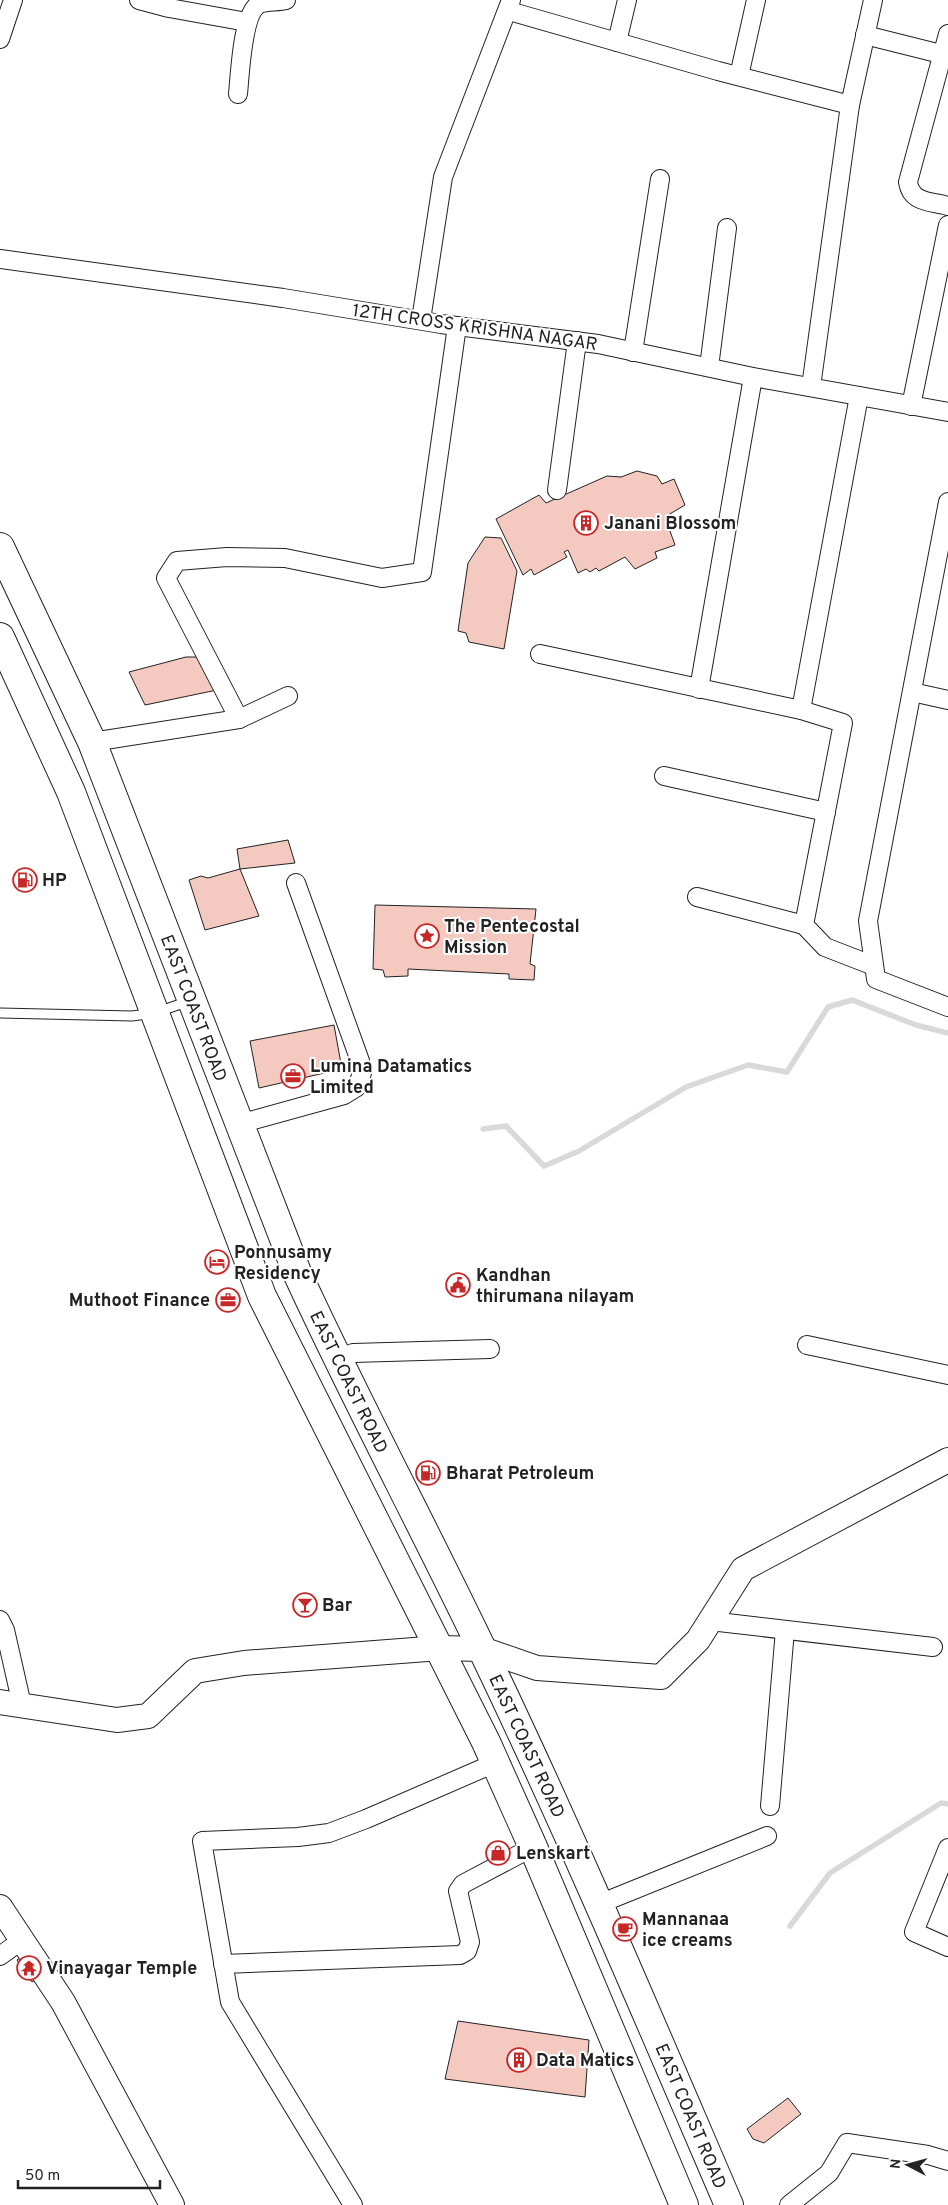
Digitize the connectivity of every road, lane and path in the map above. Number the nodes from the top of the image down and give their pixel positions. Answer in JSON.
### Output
{"nodes":[{"id":1,"x":12,"y":0,"type":"edge"},
{"id":2,"x":139,"y":0,"type":"edge"},
{"id":3,"x":286,"y":0,"type":"edge"},
{"id":4,"x":627,"y":0,"type":"edge"},
{"id":5,"x":756,"y":0,"type":"edge"},
{"id":6,"x":873,"y":0,"type":"edge"},
{"id":7,"x":170,"y":4,"type":"edge"},
{"id":8,"x":510,"y":5,"type":"edge"},
{"id":9,"x":248,"y":22,"type":"junction"},
{"id":10,"x":865,"y":34,"type":"junction"},
{"id":11,"x":948,"y":34,"type":"edge"},
{"id":12,"x":0,"y":39,"type":"edge"},
{"id":13,"x":617,"y":42,"type":"junction"},
{"id":14,"x":941,"y":54,"type":"junction"},
{"id":15,"x":739,"y":76,"type":"junction"},
{"id":16,"x":238,"y":94,"type":"dead end"},
{"id":17,"x":850,"y":105,"type":"junction"},
{"id":18,"x":660,"y":179,"type":"dead end"},
{"id":19,"x":948,"y":206,"type":"edge"},
{"id":20,"x":948,"y":225,"type":"edge"},
{"id":21,"x":727,"y":228,"type":"dead end"},
{"id":22,"x":0,"y":259,"type":"edge"},
{"id":23,"x":421,"y":320,"type":"junction"},
{"id":24,"x":457,"y":326,"type":"junction"},
{"id":25,"x":577,"y":341,"type":"junction"},
{"id":26,"x":633,"y":352,"type":"junction"},
{"id":27,"x":709,"y":367,"type":"junction"},
{"id":28,"x":753,"y":377,"type":"junction"},
{"id":29,"x":811,"y":388,"type":"junction"},
{"id":30,"x":859,"y":396,"type":"junction"},
{"id":31,"x":910,"y":406,"type":"junction"},
{"id":32,"x":948,"y":412,"type":"edge"},
{"id":33,"x":557,"y":490,"type":"dead end"},
{"id":34,"x":948,"y":502,"type":"edge"},
{"id":35,"x":0,"y":547,"type":"edge"},
{"id":36,"x":0,"y":637,"type":"edge"},
{"id":37,"x":540,"y":654,"type":"dead end"},
{"id":38,"x":699,"y":688,"type":"junction"},
{"id":39,"x":912,"y":692,"type":"junction"},
{"id":40,"x":288,"y":696,"type":"dead end"},
{"id":41,"x":948,"y":700,"type":"edge"},
{"id":42,"x":801,"y":710,"type":"junction"},
{"id":43,"x":239,"y":719,"type":"junction"},
{"id":44,"x":92,"y":742,"type":"junction"},
{"id":45,"x":664,"y":776,"type":"dead end"},
{"id":46,"x":826,"y":812,"type":"junction"},
{"id":47,"x":296,"y":883,"type":"dead end"},
{"id":48,"x":697,"y":897,"type":"dead end"},
{"id":49,"x":804,"y":925,"type":"junction"},
{"id":50,"x":874,"y":966,"type":"junction"},
{"id":51,"x":191,"y":1000,"type":"junction"},
{"id":52,"x":948,"y":1007,"type":"edge"},
{"id":53,"x":0,"y":1014,"type":"edge"},
{"id":54,"x":155,"y":1014,"type":"junction"},
{"id":55,"x":238,"y":1124,"type":"junction"},
{"id":56,"x":807,"y":1345,"type":"dead end"},
{"id":57,"x":490,"y":1349,"type":"dead end"},
{"id":58,"x":337,"y":1359,"type":"junction"},
{"id":59,"x":948,"y":1374,"type":"edge"},
{"id":60,"x":948,"y":1460,"type":"edge"},
{"id":61,"x":0,"y":1620,"type":"edge"},
{"id":62,"x":710,"y":1621,"type":"junction"},
{"id":63,"x":785,"y":1630,"type":"junction"},
{"id":64,"x":933,"y":1647,"type":"dead end"},
{"id":65,"x":440,"y":1648,"type":"junction"},
{"id":66,"x":482,"y":1649,"type":"junction"},
{"id":67,"x":11,"y":1703,"type":"edge"},
{"id":68,"x":495,"y":1763,"type":"junction"},
{"id":69,"x":770,"y":1806,"type":"dead end"},
{"id":70,"x":767,"y":1836,"type":"dead end"},
{"id":71,"x":533,"y":1847,"type":"junction"},
{"id":72,"x":948,"y":1848,"type":"edge"},
{"id":73,"x":941,"y":1885,"type":"edge"},
{"id":74,"x":600,"y":1904,"type":"junction"},
{"id":75,"x":0,"y":1908,"type":"edge"},
{"id":76,"x":22,"y":1940,"type":"junction"},
{"id":77,"x":948,"y":1947,"type":"edge"},
{"id":78,"x":0,"y":1956,"type":"edge"},
{"id":79,"x":223,"y":1964,"type":"junction"},
{"id":80,"x":948,"y":2161,"type":"edge"},
{"id":81,"x":172,"y":2205,"type":"edge"},
{"id":82,"x":353,"y":2205,"type":"edge"},
{"id":83,"x":684,"y":2205,"type":"edge"},
{"id":84,"x":729,"y":2205,"type":"edge"},
{"id":85,"x":789,"y":2205,"type":"edge"}],
"edges":[{"from":1,"to":12,"type":"street"},
{"from":2,"to":7,"type":"street"},
{"from":3,"to":9,"type":"street"},
{"from":4,"to":13,"type":"street"},
{"from":5,"to":15,"type":"street"},
{"from":6,"to":10,"type":"street"},
{"from":7,"to":9,"type":"street"},
{"from":8,"to":13,"type":"street"},
{"from":8,"to":23,"type":"street"},
{"from":9,"to":16,"type":"street"},
{"from":10,"to":14,"type":"street"},
{"from":10,"to":17,"type":"street"},
{"from":11,"to":14,"type":"street"},
{"from":13,"to":15,"type":"street"},
{"from":14,"to":19,"type":"street"},
{"from":15,"to":17,"type":"street"},
{"from":17,"to":29,"type":"street"},
{"from":18,"to":26,"type":"street"},
{"from":20,"to":31,"type":"street"},
{"from":21,"to":27,"type":"street"},
{"from":22,"to":23,"type":"street","name":"12TH CROSS KRISHNA NAGAR"},
{"from":23,"to":24,"type":"street","name":"12TH CROSS KRISHNA NAGAR"},
{"from":24,"to":25,"type":"street","name":"12TH CROSS KRISHNA NAGAR"},
{"from":24,"to":43,"type":"street"},
{"from":25,"to":26,"type":"street","name":"12TH CROSS KRISHNA NAGAR"},
{"from":25,"to":33,"type":"street"},
{"from":26,"to":27,"type":"street","name":"12TH CROSS KRISHNA NAGAR"},
{"from":27,"to":28,"type":"street","name":"12TH CROSS KRISHNA NAGAR"},
{"from":28,"to":29,"type":"street","name":"12TH CROSS KRISHNA NAGAR"},
{"from":28,"to":38,"type":"street"},
{"from":29,"to":30,"type":"street","name":"12TH CROSS KRISHNA NAGAR"},
{"from":30,"to":31,"type":"street","name":"12TH CROSS KRISHNA NAGAR"},
{"from":30,"to":42,"type":"street"},
{"from":31,"to":32,"type":"street","name":"12TH CROSS KRISHNA NAGAR"},
{"from":34,"to":39,"type":"street"},
{"from":35,"to":44,"type":"highway","name":"EAST COAST ROAD"},
{"from":36,"to":54,"type":"highway","name":"EAST COAST ROAD"},
{"from":37,"to":38,"type":"street"},
{"from":38,"to":42,"type":"street"},
{"from":39,"to":41,"type":"street"},
{"from":39,"to":50,"type":"street"},
{"from":40,"to":43,"type":"street"},
{"from":42,"to":46,"type":"street"},
{"from":43,"to":44,"type":"street"},
{"from":44,"to":51,"type":"highway","name":"EAST COAST ROAD"},
{"from":45,"to":46,"type":"street"},
{"from":46,"to":49,"type":"street"},
{"from":47,"to":55,"type":"street"},
{"from":48,"to":49,"type":"street"},
{"from":49,"to":50,"type":"street"},
{"from":50,"to":52,"type":"street"},
{"from":51,"to":54,"type":"lane"},
{"from":51,"to":55,"type":"highway","name":"EAST COAST ROAD"},
{"from":53,"to":54,"type":"lane"},
{"from":54,"to":65,"type":"highway","name":"EAST COAST ROAD"},
{"from":55,"to":58,"type":"highway","name":"EAST COAST ROAD"},
{"from":56,"to":59,"type":"street"},
{"from":57,"to":58,"type":"street"},
{"from":58,"to":66,"type":"highway","name":"EAST COAST ROAD"},
{"from":60,"to":62,"type":"street"},
{"from":61,"to":67,"type":"street"},
{"from":62,"to":63,"type":"street"},
{"from":62,"to":66,"type":"street"},
{"from":63,"to":64,"type":"street"},
{"from":63,"to":69,"type":"street"},
{"from":65,"to":66,"type":"street"},
{"from":65,"to":67,"type":"street"},
{"from":65,"to":68,"type":"highway","name":"EAST COAST ROAD"},
{"from":66,"to":74,"type":"highway","name":"EAST COAST ROAD"},
{"from":68,"to":71,"type":"highway","name":"EAST COAST ROAD"},
{"from":68,"to":79,"type":"street"},
{"from":70,"to":74,"type":"street"},
{"from":71,"to":79,"type":"street"},
{"from":71,"to":83,"type":"highway","name":"EAST COAST ROAD"},
{"from":72,"to":73,"type":"street"},
{"from":73,"to":77,"type":"street"},
{"from":74,"to":84,"type":"highway","name":"EAST COAST ROAD"},
{"from":75,"to":76,"type":"street"},
{"from":76,"to":78,"type":"street"},
{"from":76,"to":81,"type":"street"},
{"from":79,"to":82,"type":"street"},
{"from":80,"to":85,"type":"street"}]}
